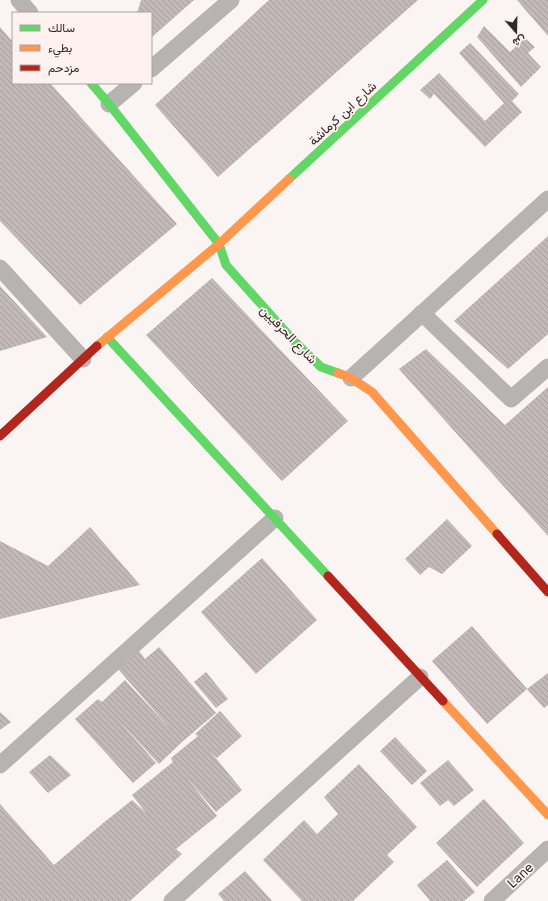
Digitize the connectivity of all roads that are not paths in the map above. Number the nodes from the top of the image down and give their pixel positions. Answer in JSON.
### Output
{"nodes":[{"id":1,"x":18,"y":0,"type":"edge"},
{"id":2,"x":231,"y":0,"type":"edge"},
{"id":3,"x":483,"y":0,"type":"edge"},
{"id":4,"x":29,"y":12,"type":"edge"},
{"id":5,"x":152,"y":67,"type":"edge"},
{"id":6,"x":92,"y":84,"type":"edge"},
{"id":7,"x":133,"y":84,"type":"edge"},
{"id":8,"x":109,"y":104,"type":"junction"},
{"id":9,"x":548,"y":199,"type":"edge"},
{"id":10,"x":219,"y":244,"type":"junction"},
{"id":11,"x":0,"y":268,"type":"edge"},
{"id":12,"x":422,"y":313,"type":"junction"},
{"id":13,"x":107,"y":337,"type":"junction"},
{"id":14,"x":83,"y":359,"type":"junction"},
{"id":15,"x":548,"y":367,"type":"edge"},
{"id":16,"x":351,"y":378,"type":"junction"},
{"id":17,"x":0,"y":436,"type":"edge"},
{"id":18,"x":275,"y":518,"type":"junction"},
{"id":19,"x":548,"y":592,"type":"edge"},
{"id":20,"x":420,"y":677,"type":"junction"},
{"id":21,"x":0,"y":765,"type":"edge"},
{"id":22,"x":548,"y":815,"type":"edge"},
{"id":23,"x":548,"y":849,"type":"edge"},
{"id":24,"x":172,"y":901,"type":"edge"},
{"id":25,"x":492,"y":901,"type":"edge"}],
"edges":[{"from":1,"to":4,"type":"street"},
{"from":2,"to":5,"type":"street"},
{"from":3,"to":10,"type":"street","name":"شارع ابن كرماشة"},
{"from":6,"to":8,"type":"street","name":"شارع الحرفيين"},
{"from":7,"to":8,"type":"street"},
{"from":8,"to":10,"type":"street","name":"شارع الحرفيين"},
{"from":9,"to":12,"type":"street"},
{"from":10,"to":13,"type":"street","name":"شارع ابن كرماشة"},
{"from":10,"to":16,"type":"street","name":"شارع الحرفيين"},
{"from":11,"to":14,"type":"street"},
{"from":12,"to":15,"type":"street"},
{"from":12,"to":16,"type":"street"},
{"from":13,"to":14,"type":"street","name":"شارع ابن كرماشة"},
{"from":13,"to":18,"type":"street"},
{"from":14,"to":17,"type":"street","name":"شارع ابن كرماشة"},
{"from":16,"to":19,"type":"street","name":"شارع الحرفيين"},
{"from":18,"to":20,"type":"street"},
{"from":18,"to":21,"type":"street"},
{"from":20,"to":22,"type":"street"},
{"from":20,"to":24,"type":"street"},
{"from":23,"to":25,"type":"street","name":"Lane"}]}
